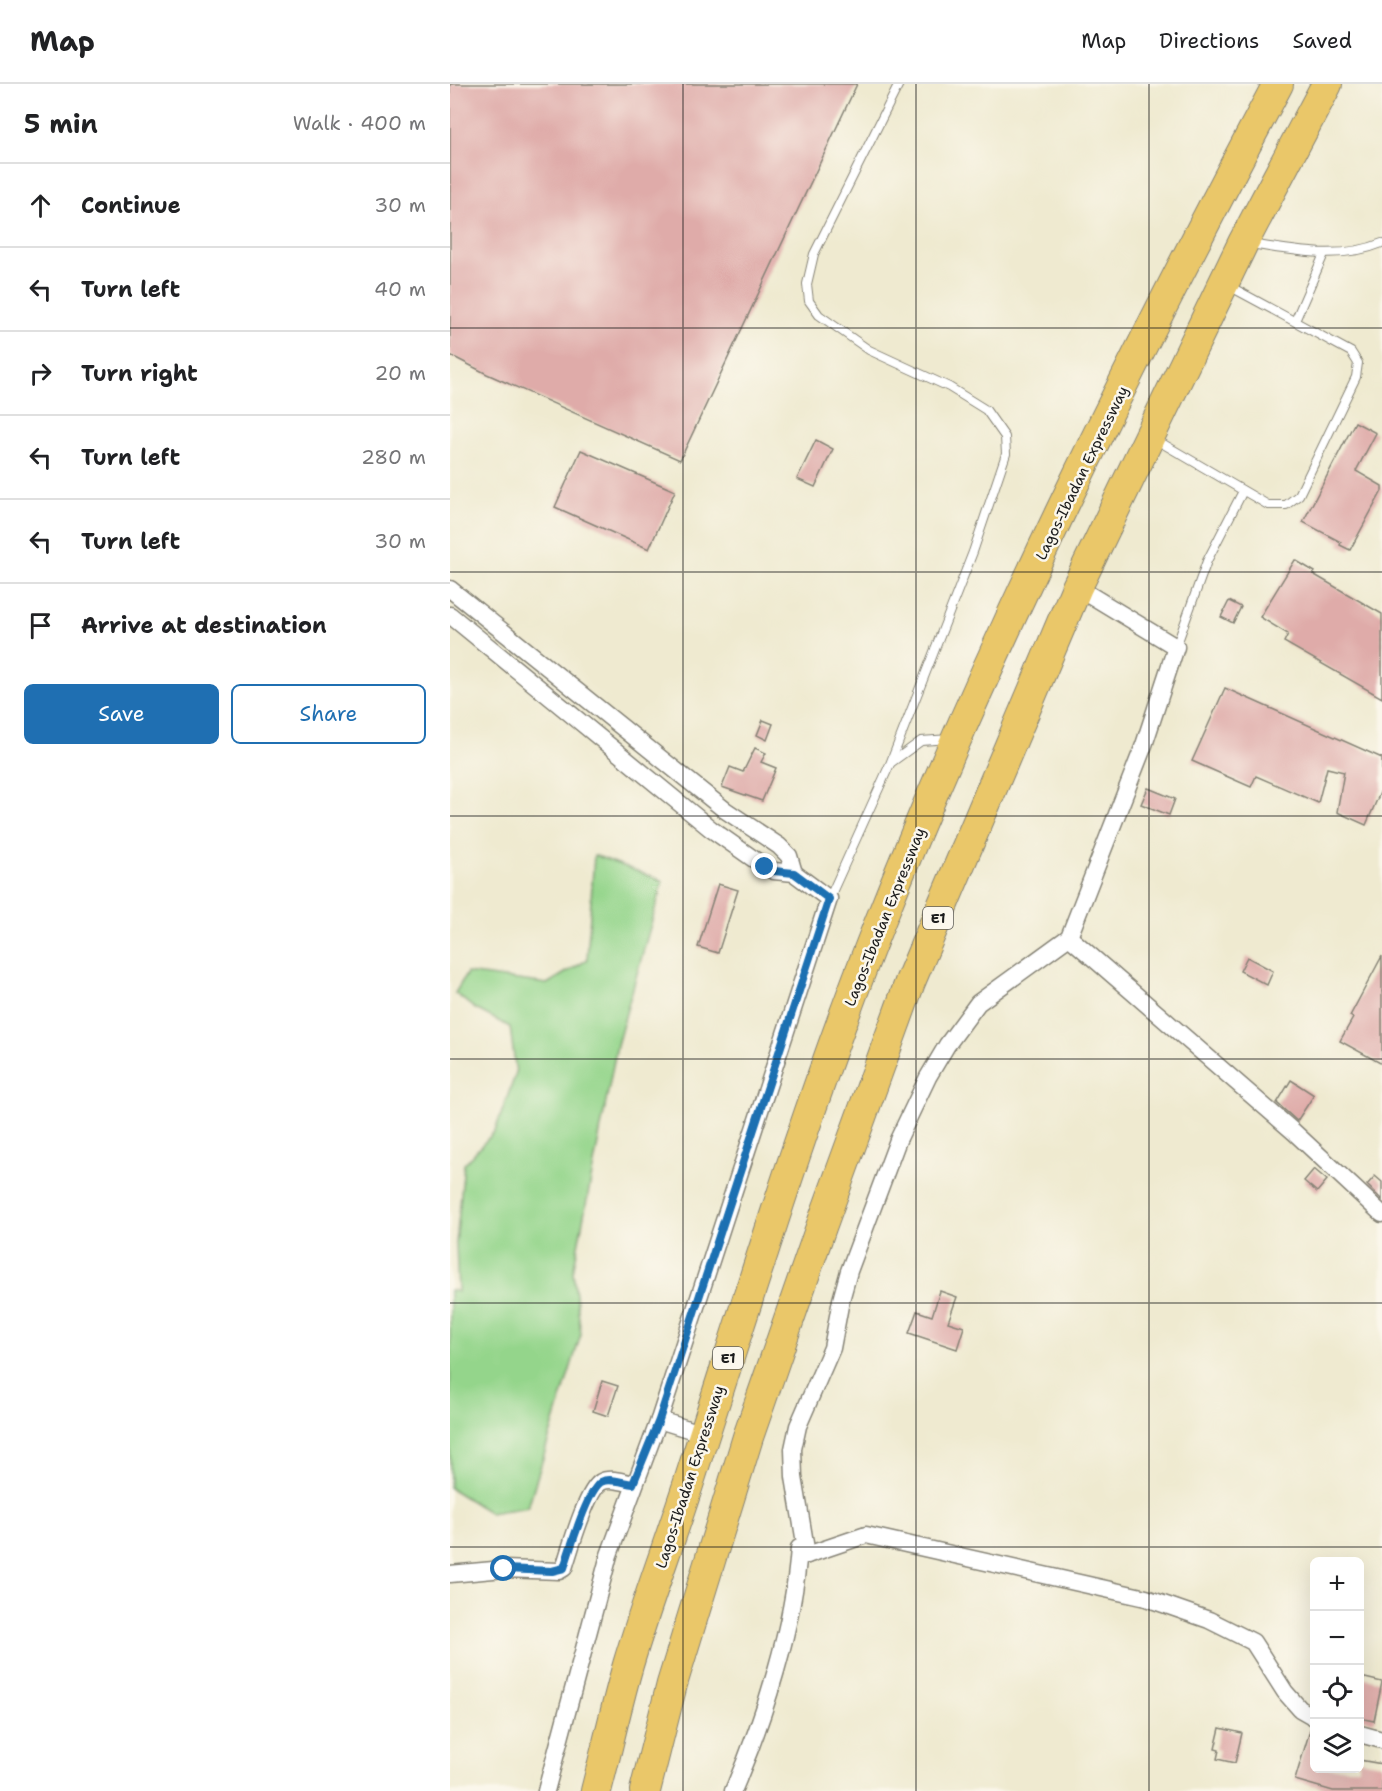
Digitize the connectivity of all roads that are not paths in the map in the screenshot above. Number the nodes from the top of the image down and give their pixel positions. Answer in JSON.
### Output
{"nodes":[{"id":1,"x":899,"y":84,"type":"edge"},
{"id":2,"x":1278,"y":84,"type":"edge"},
{"id":3,"x":1327,"y":84,"type":"edge"},
{"id":4,"x":1243,"y":243,"type":"junction"},
{"id":5,"x":1382,"y":243,"type":"edge"},
{"id":6,"x":1324,"y":254,"type":"junction"},
{"id":7,"x":1223,"y":283,"type":"junction"},
{"id":8,"x":1295,"y":321,"type":"junction"},
{"id":9,"x":1150,"y":436,"type":"junction"},
{"id":10,"x":1243,"y":491,"type":"junction"},
{"id":11,"x":1077,"y":587,"type":"junction"},
{"id":12,"x":450,"y":589,"type":"edge"},
{"id":13,"x":450,"y":615,"type":"edge"},
{"id":14,"x":1176,"y":647,"type":"junction"},
{"id":15,"x":956,"y":740,"type":"junction"},
{"id":16,"x":890,"y":765,"type":"junction"},
{"id":17,"x":794,"y":873,"type":"junction"},
{"id":18,"x":829,"y":899,"type":"junction"},
{"id":19,"x":1069,"y":937,"type":"junction"},
{"id":20,"x":1382,"y":1214,"type":"edge"},
{"id":21,"x":659,"y":1420,"type":"junction"},
{"id":22,"x":704,"y":1434,"type":"junction"},
{"id":23,"x":633,"y":1484,"type":"junction"},
{"id":24,"x":807,"y":1555,"type":"junction"},
{"id":25,"x":450,"y":1574,"type":"edge"},
{"id":26,"x":1310,"y":1715,"type":"edge"},
{"id":27,"x":1364,"y":1735,"type":"edge"},
{"id":28,"x":1382,"y":1740,"type":"edge"},
{"id":29,"x":546,"y":1791,"type":"edge"},
{"id":30,"x":596,"y":1791,"type":"edge"},
{"id":31,"x":645,"y":1791,"type":"edge"},
{"id":32,"x":733,"y":1791,"type":"edge"}],
"edges":[{"from":1,"to":16,"type":"lane"},
{"from":2,"to":15,"type":"highway","name":"Lagos-Ibadan Expressway","number":"E1"},
{"from":3,"to":4,"type":"highway","number":"E1"},
{"from":4,"to":6,"type":"lane"},
{"from":4,"to":7,"type":"highway","number":"E1"},
{"from":5,"to":6,"type":"lane"},
{"from":6,"to":8,"type":"lane"},
{"from":7,"to":8,"type":"lane"},
{"from":7,"to":9,"type":"highway","number":"E1"},
{"from":8,"to":10,"type":"lane"},
{"from":9,"to":10,"type":"lane"},
{"from":9,"to":11,"type":"highway","number":"E1"},
{"from":10,"to":14,"type":"lane"},
{"from":11,"to":14,"type":"street"},
{"from":11,"to":31,"type":"highway","number":"E1"},
{"from":12,"to":17,"type":"street"},
{"from":13,"to":17,"type":"street"},
{"from":14,"to":19,"type":"street"},
{"from":15,"to":16,"type":"lane"},
{"from":15,"to":22,"type":"highway","name":"Lagos-Ibadan Expressway","number":"E1"},
{"from":16,"to":18,"type":"lane"},
{"from":17,"to":18,"type":"street"},
{"from":18,"to":21,"type":"street"},
{"from":19,"to":20,"type":"street"},
{"from":19,"to":24,"type":"street"},
{"from":21,"to":22,"type":"street"},
{"from":21,"to":23,"type":"street"},
{"from":22,"to":30,"type":"highway","name":"Lagos-Ibadan Expressway","number":"E1"},
{"from":23,"to":25,"type":"street"},
{"from":23,"to":29,"type":"street"},
{"from":24,"to":26,"type":"street"},
{"from":24,"to":32,"type":"street"},
{"from":27,"to":28,"type":"street"}]}
